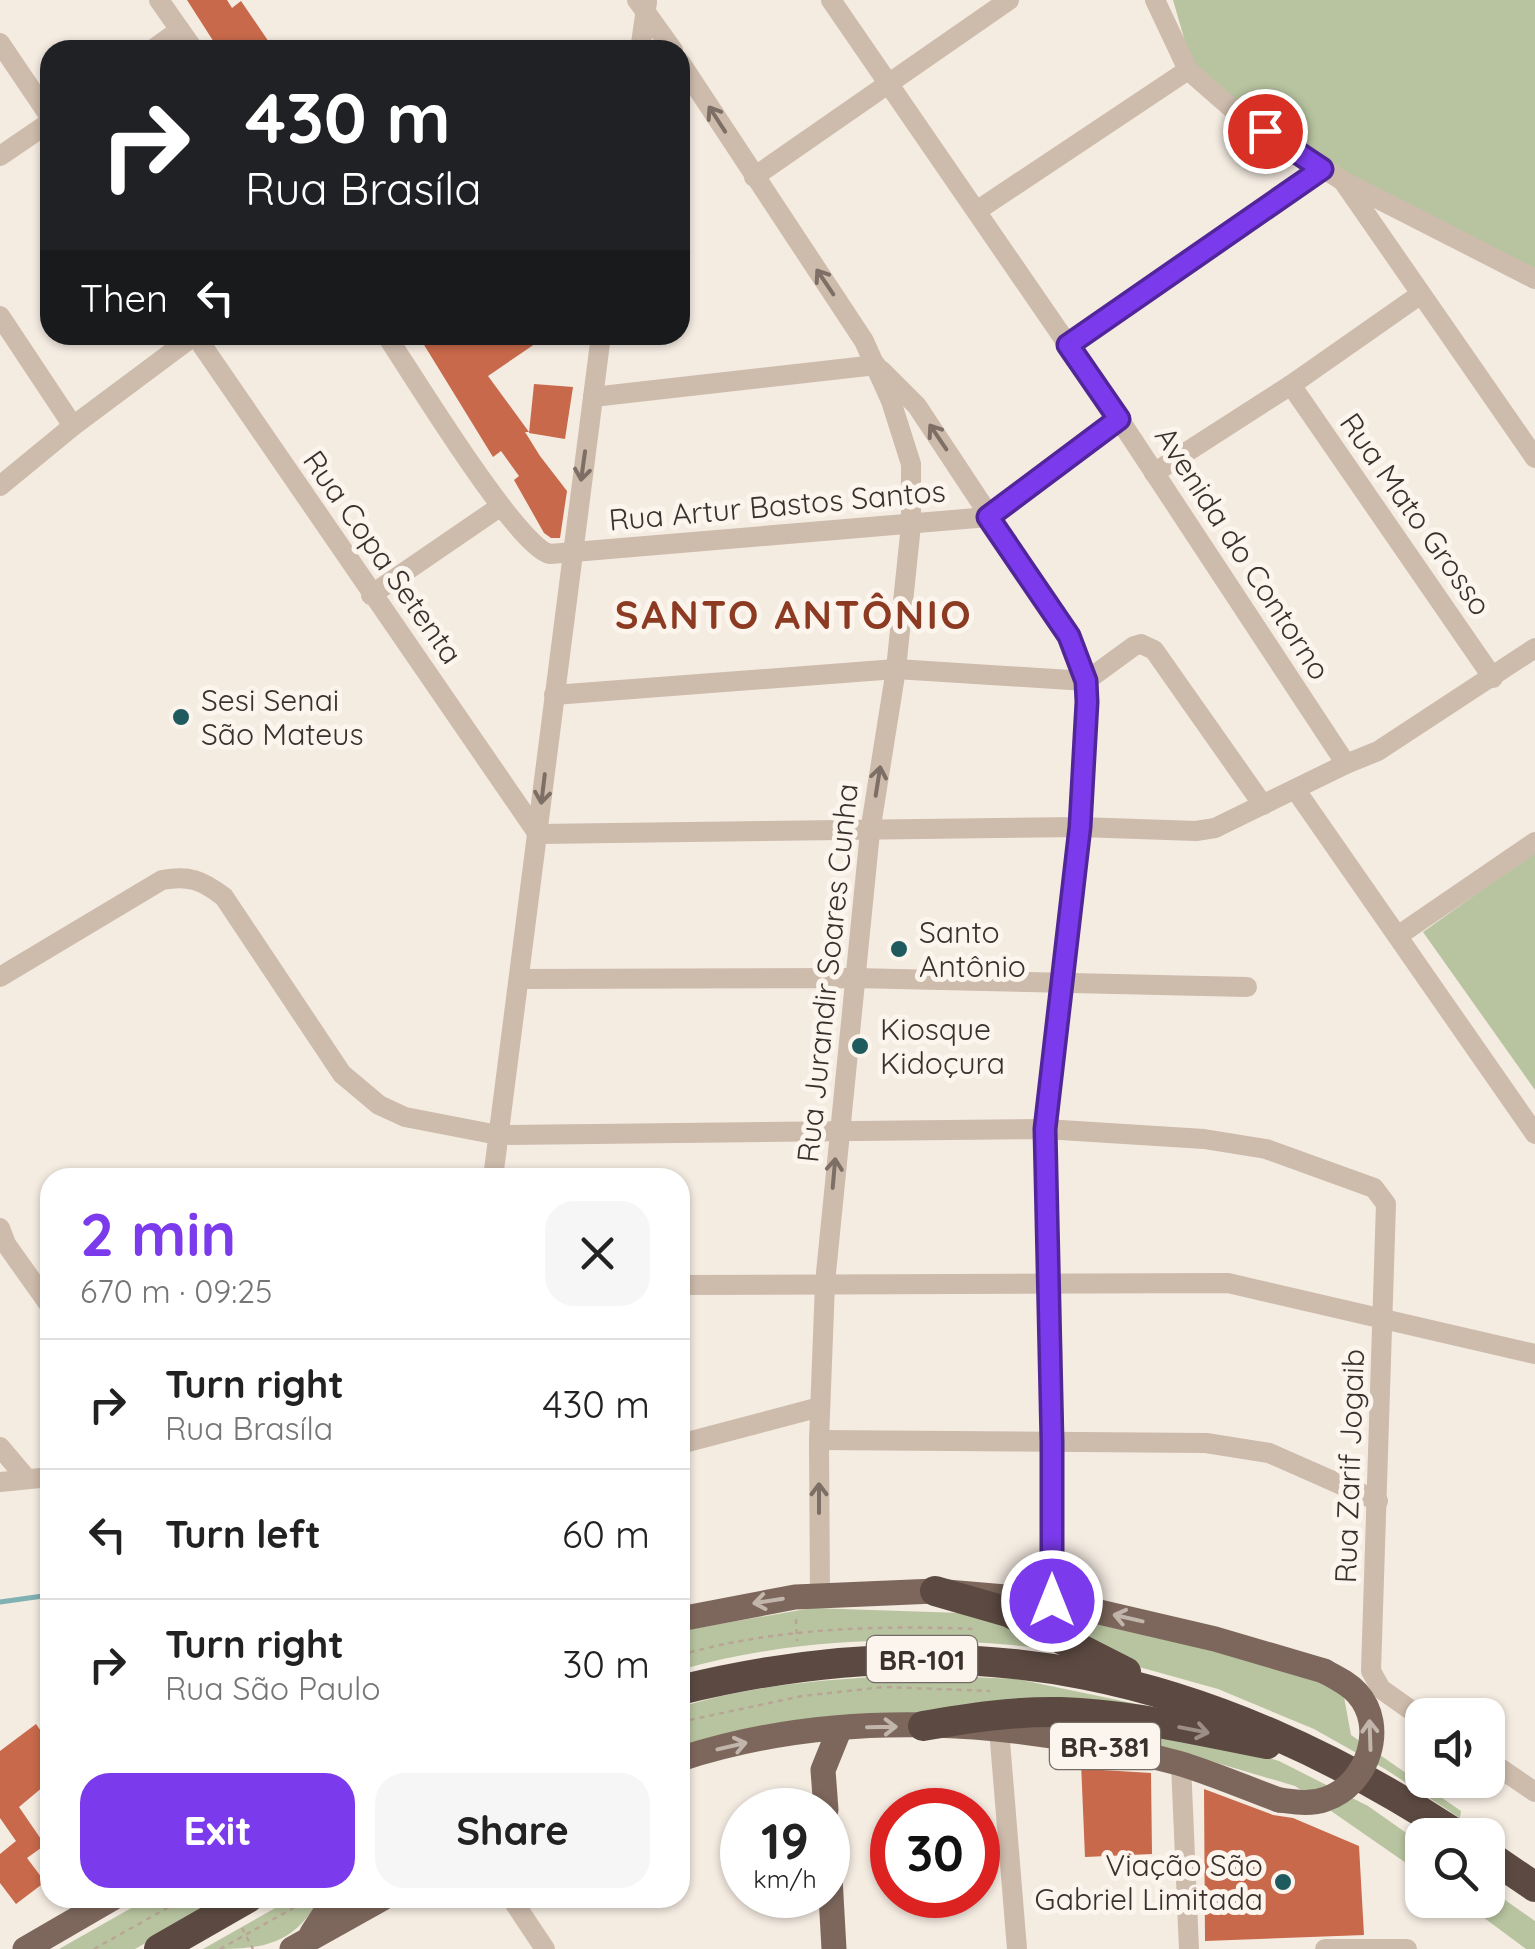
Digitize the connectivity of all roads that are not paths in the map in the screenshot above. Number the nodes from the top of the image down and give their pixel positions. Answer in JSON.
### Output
{"nodes":[{"id":1,"x":160,"y":0,"type":"edge"},
{"id":2,"x":1010,"y":0,"type":"edge"},
{"id":3,"x":1155,"y":0,"type":"edge"},
{"id":4,"x":644,"y":2,"type":"edge"},
{"id":5,"x":837,"y":4,"type":"edge"},
{"id":6,"x":180,"y":30,"type":"junction"},
{"id":7,"x":166,"y":40,"type":"edge"},
{"id":8,"x":187,"y":40,"type":"edge"},
{"id":9,"x":641,"y":40,"type":"edge"},
{"id":10,"x":666,"y":40,"type":"edge"},
{"id":11,"x":0,"y":44,"type":"edge"},
{"id":12,"x":1188,"y":70,"type":"junction"},
{"id":13,"x":690,"y":77,"type":"edge"},
{"id":14,"x":889,"y":84,"type":"junction"},
{"id":15,"x":40,"y":104,"type":"edge"},
{"id":16,"x":40,"y":126,"type":"edge"},
{"id":17,"x":0,"y":156,"type":"edge"},
{"id":18,"x":1322,"y":169,"type":"junction"},
{"id":19,"x":754,"y":176,"type":"junction"},
{"id":20,"x":1343,"y":181,"type":"junction"},
{"id":21,"x":978,"y":210,"type":"junction"},
{"id":22,"x":1535,"y":279,"type":"edge"},
{"id":23,"x":1421,"y":294,"type":"junction"},
{"id":24,"x":0,"y":316,"type":"edge"},
{"id":25,"x":182,"y":345,"type":"edge"},
{"id":26,"x":202,"y":345,"type":"edge"},
{"id":27,"x":393,"y":345,"type":"edge"},
{"id":28,"x":600,"y":345,"type":"edge"},
{"id":29,"x":1068,"y":345,"type":"junction"},
{"id":30,"x":876,"y":365,"type":"junction"},
{"id":31,"x":1291,"y":385,"type":"junction"},
{"id":32,"x":592,"y":397,"type":"junction"},
{"id":33,"x":1119,"y":419,"type":"junction"},
{"id":34,"x":73,"y":426,"type":"junction"},
{"id":35,"x":1535,"y":458,"type":"edge"},
{"id":36,"x":1154,"y":473,"type":"junction"},
{"id":37,"x":0,"y":486,"type":"edge"},
{"id":38,"x":502,"y":506,"type":"junction"},
{"id":39,"x":988,"y":517,"type":"junction"},
{"id":40,"x":912,"y":525,"type":"junction"},
{"id":41,"x":571,"y":552,"type":"junction"},
{"id":42,"x":371,"y":595,"type":"junction"},
{"id":43,"x":1535,"y":648,"type":"edge"},
{"id":44,"x":896,"y":669,"type":"junction"},
{"id":45,"x":1492,"y":678,"type":"junction"},
{"id":46,"x":1086,"y":681,"type":"junction"},
{"id":47,"x":554,"y":695,"type":"junction"},
{"id":48,"x":1346,"y":764,"type":"junction"},
{"id":49,"x":1295,"y":788,"type":"junction"},
{"id":50,"x":1263,"y":805,"type":"junction"},
{"id":51,"x":1080,"y":827,"type":"junction"},
{"id":52,"x":870,"y":832,"type":"junction"},
{"id":53,"x":538,"y":834,"type":"junction"},
{"id":54,"x":1535,"y":842,"type":"edge"},
{"id":55,"x":1398,"y":936,"type":"junction"},
{"id":56,"x":0,"y":978,"type":"edge"},
{"id":57,"x":854,"y":978,"type":"junction"},
{"id":58,"x":520,"y":979,"type":"junction"},
{"id":59,"x":1060,"y":982,"type":"junction"},
{"id":60,"x":1247,"y":986,"type":"dead end"},
{"id":61,"x":1045,"y":1129,"type":"junction"},
{"id":62,"x":838,"y":1134,"type":"junction"},
{"id":63,"x":1535,"y":1134,"type":"edge"},
{"id":64,"x":498,"y":1136,"type":"junction"},
{"id":65,"x":494,"y":1168,"type":"edge"},
{"id":66,"x":0,"y":1228,"type":"edge"},
{"id":67,"x":825,"y":1283,"type":"junction"},
{"id":68,"x":1048,"y":1284,"type":"junction"},
{"id":69,"x":690,"y":1285,"type":"edge"},
{"id":70,"x":40,"y":1292,"type":"edge"},
{"id":71,"x":1384,"y":1321,"type":"junction"},
{"id":72,"x":1535,"y":1354,"type":"edge"},
{"id":73,"x":820,"y":1407,"type":"junction"},
{"id":74,"x":819,"y":1440,"type":"junction"},
{"id":75,"x":690,"y":1441,"type":"edge"},
{"id":76,"x":1052,"y":1442,"type":"junction"},
{"id":77,"x":0,"y":1448,"type":"edge"},
{"id":78,"x":40,"y":1478,"type":"edge"},
{"id":79,"x":28,"y":1479,"type":"junction"},
{"id":80,"x":0,"y":1482,"type":"edge"},
{"id":81,"x":1378,"y":1502,"type":"junction"},
{"id":82,"x":935,"y":1591,"type":"junction"},
{"id":83,"x":820,"y":1595,"type":"junction"},
{"id":84,"x":1052,"y":1601,"type":"junction"},
{"id":85,"x":690,"y":1617,"type":"edge"},
{"id":86,"x":690,"y":1688,"type":"edge"},
{"id":87,"x":1164,"y":1693,"type":"junction"},
{"id":88,"x":1405,"y":1706,"type":"edge"},
{"id":89,"x":924,"y":1726,"type":"junction"},
{"id":90,"x":840,"y":1728,"type":"junction"},
{"id":91,"x":999,"y":1729,"type":"junction"},
{"id":92,"x":784,"y":1736,"type":"junction"},
{"id":93,"x":1324,"y":1756,"type":"junction"},
{"id":94,"x":690,"y":1758,"type":"edge"},
{"id":95,"x":1181,"y":1764,"type":"junction"},
{"id":96,"x":824,"y":1770,"type":"junction"},
{"id":97,"x":1505,"y":1772,"type":"edge"},
{"id":98,"x":825,"y":1788,"type":"edge"},
{"id":99,"x":1535,"y":1792,"type":"edge"},
{"id":100,"x":1429,"y":1818,"type":"edge"},
{"id":101,"x":1505,"y":1867,"type":"edge"},
{"id":102,"x":1535,"y":1887,"type":"edge"},
{"id":103,"x":96,"y":1908,"type":"edge"},
{"id":104,"x":231,"y":1908,"type":"edge"},
{"id":105,"x":328,"y":1908,"type":"edge"},
{"id":106,"x":366,"y":1908,"type":"edge"},
{"id":107,"x":518,"y":1908,"type":"edge"},
{"id":108,"x":832,"y":1918,"type":"edge"},
{"id":109,"x":299,"y":1945,"type":"edge"},
{"id":110,"x":1354,"y":1948,"type":"edge"},
{"id":111,"x":25,"y":1949,"type":"edge"},
{"id":112,"x":159,"y":1949,"type":"edge"},
{"id":113,"x":545,"y":1949,"type":"edge"},
{"id":114,"x":834,"y":1949,"type":"edge"},
{"id":115,"x":1017,"y":1949,"type":"edge"},
{"id":116,"x":1189,"y":1949,"type":"edge"},
{"id":117,"x":1325,"y":1949,"type":"edge"},
{"id":118,"x":1407,"y":1949,"type":"edge"}],
"edges":[{"from":1,"to":6,"type":"street"},
{"from":2,"to":14,"type":"street"},
{"from":3,"to":12,"type":"street"},
{"from":4,"to":9,"type":"street"},
{"from":4,"to":10,"type":"street"},
{"from":5,"to":14,"type":"street","name":"Avenida do Contorno"},
{"from":6,"to":7,"type":"street"},
{"from":6,"to":8,"type":"street"},
{"from":11,"to":15,"type":"street"},
{"from":12,"to":18,"type":"street"},
{"from":12,"to":21,"type":"street"},
{"from":19,"to":13,"type":"street","one_way":true},
{"from":14,"to":19,"type":"street"},
{"from":14,"to":21,"type":"street","name":"Avenida do Contorno"},
{"from":16,"to":17,"type":"street"},
{"from":18,"to":20,"type":"street"},
{"from":18,"to":29,"type":"street"},
{"from":30,"to":19,"type":"street","one_way":true},
{"from":20,"to":22,"type":"street"},
{"from":20,"to":23,"type":"street"},
{"from":21,"to":29,"type":"street","name":"Avenida do Contorno"},
{"from":23,"to":31,"type":"street"},
{"from":23,"to":35,"type":"street"},
{"from":24,"to":34,"type":"street"},
{"from":25,"to":34,"type":"street"},
{"from":26,"to":42,"type":"street","name":"Rua Copa Setenta"},
{"from":27,"to":38,"type":"street"},
{"from":28,"to":32,"type":"street"},
{"from":29,"to":33,"type":"street","name":"Avenida do Contorno"},
{"from":30,"to":32,"type":"street"},
{"from":39,"to":30,"type":"street","one_way":true},
{"from":30,"to":40,"type":"street","name":"Rua Jurandir Soares Cunha"},
{"from":31,"to":36,"type":"street"},
{"from":31,"to":45,"type":"street","name":"Rua Mato Grosso"},
{"from":32,"to":41,"type":"street","one_way":true},
{"from":33,"to":36,"type":"street","name":"Avenida do Contorno"},
{"from":33,"to":39,"type":"street"},
{"from":34,"to":37,"type":"street"},
{"from":36,"to":48,"type":"street","name":"Avenida do Contorno"},
{"from":38,"to":41,"type":"street","name":"Rua Artur Bastos Santos"},
{"from":38,"to":42,"type":"street"},
{"from":39,"to":40,"type":"street","name":"Rua Artur Bastos Santos"},
{"from":39,"to":46,"type":"street"},
{"from":40,"to":41,"type":"street","name":"Rua Artur Bastos Santos"},
{"from":40,"to":44,"type":"street","name":"Rua Jurandir Soares Cunha"},
{"from":41,"to":47,"type":"street"},
{"from":42,"to":53,"type":"street","name":"Rua Copa Setenta"},
{"from":43,"to":45,"type":"street"},
{"from":44,"to":46,"type":"street"},
{"from":44,"to":47,"type":"street"},
{"from":52,"to":44,"type":"street","name":"Rua Jurandir Soares Cunha","one_way":true},
{"from":45,"to":48,"type":"street"},
{"from":46,"to":50,"type":"street"},
{"from":46,"to":51,"type":"street"},
{"from":47,"to":53,"type":"street","one_way":true},
{"from":48,"to":49,"type":"street"},
{"from":49,"to":50,"type":"street"},
{"from":49,"to":55,"type":"street"},
{"from":50,"to":51,"type":"street"},
{"from":51,"to":52,"type":"street"},
{"from":51,"to":59,"type":"street"},
{"from":52,"to":53,"type":"street"},
{"from":52,"to":57,"type":"street","name":"Rua Jurandir Soares Cunha"},
{"from":53,"to":58,"type":"street"},
{"from":54,"to":55,"type":"street"},
{"from":55,"to":63,"type":"street"},
{"from":56,"to":64,"type":"street"},
{"from":57,"to":58,"type":"street"},
{"from":57,"to":59,"type":"street"},
{"from":57,"to":62,"type":"street","name":"Rua Jurandir Soares Cunha"},
{"from":58,"to":64,"type":"street"},
{"from":59,"to":60,"type":"street"},
{"from":59,"to":61,"type":"street"},
{"from":61,"to":62,"type":"street"},
{"from":61,"to":68,"type":"street"},
{"from":61,"to":71,"type":"street","name":"Rua Zarif Jogaib"},
{"from":62,"to":64,"type":"street"},
{"from":67,"to":62,"type":"street","name":"Rua Jurandir Soares Cunha","one_way":true},
{"from":64,"to":65,"type":"street"},
{"from":66,"to":70,"type":"street"},
{"from":67,"to":68,"type":"street"},
{"from":67,"to":69,"type":"street"},
{"from":67,"to":73,"type":"street","name":"Rua Jurandir Soares Cunha"},
{"from":68,"to":71,"type":"street"},
{"from":68,"to":76,"type":"street"},
{"from":71,"to":72,"type":"street"},
{"from":71,"to":81,"type":"street","name":"Rua Zarif Jogaib"},
{"from":73,"to":74,"type":"street","name":"Rua Jurandir Soares Cunha"},
{"from":73,"to":75,"type":"street"},
{"from":74,"to":76,"type":"street"},
{"from":83,"to":74,"type":"street","name":"Rua Jurandir Soares Cunha","one_way":true},
{"from":76,"to":81,"type":"street"},
{"from":76,"to":84,"type":"street"},
{"from":77,"to":79,"type":"street"},
{"from":78,"to":79,"type":"street"},
{"from":79,"to":80,"type":"street"},
{"from":81,"to":88,"type":"street","name":"Rua Zarif Jogaib"},
{"from":82,"to":83,"type":"main road","number":"BR-381"},
{"from":82,"to":84,"type":"main road","number":"BR-381"},
{"from":82,"to":87,"type":"highway"},
{"from":83,"to":85,"type":"main road","number":"BR-381","one_way":true},
{"from":95,"to":84,"type":"main road","number":"BR-381","one_way":true,"bridge":true},
{"from":86,"to":87,"type":"highway","number":"BR-101"},
{"from":87,"to":93,"type":"highway","number":"BR-101"},
{"from":90,"to":89,"type":"main road","number":"BR-381","one_way":true},
{"from":89,"to":91,"type":"main road","number":"BR-381"},
{"from":89,"to":93,"type":"highway","one_way":true},
{"from":90,"to":92,"type":"main road","number":"BR-381"},
{"from":90,"to":96,"type":"main road"},
{"from":91,"to":95,"type":"main road","number":"BR-381"},
{"from":91,"to":115,"type":"street"},
{"from":94,"to":92,"type":"main road","number":"BR-381","one_way":true},
{"from":92,"to":96,"type":"main road"},
{"from":93,"to":100,"type":"highway","number":"BR-101"},
{"from":95,"to":116,"type":"street"},
{"from":96,"to":98,"type":"main road"},
{"from":97,"to":99,"type":"street"},
{"from":101,"to":102,"type":"highway"},
{"from":103,"to":111,"type":"main road"},
{"from":104,"to":112,"type":"highway"},
{"from":105,"to":109,"type":"main road"},
{"from":106,"to":109,"type":"main road"},
{"from":107,"to":113,"type":"street"},
{"from":108,"to":114,"type":"main road"},
{"from":110,"to":117,"type":"street"},
{"from":110,"to":118,"type":"street"}]}
